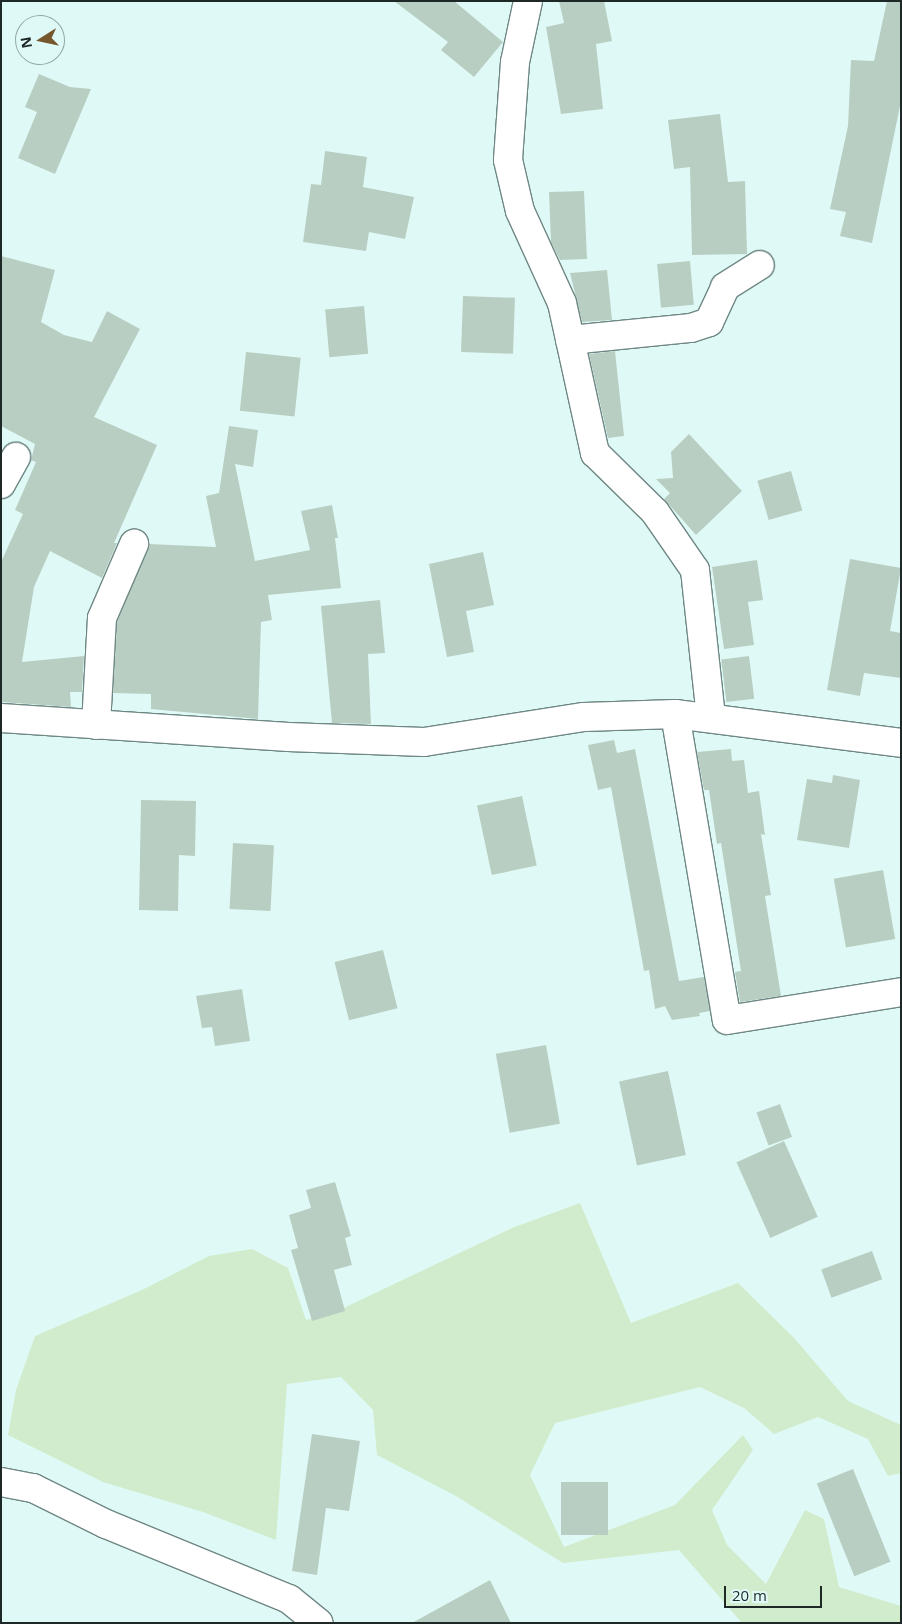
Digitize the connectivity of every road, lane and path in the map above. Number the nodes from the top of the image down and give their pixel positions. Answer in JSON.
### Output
{"nodes":[{"id":1,"x":528,"y":1,"type":"edge"},
{"id":2,"x":760,"y":265,"type":"dead end"},
{"id":3,"x":570,"y":340,"type":"junction"},
{"id":4,"x":16,"y":457,"type":"dead end"},
{"id":5,"x":1,"y":484,"type":"edge"},
{"id":6,"x":134,"y":544,"type":"dead end"},
{"id":7,"x":675,"y":714,"type":"junction"},
{"id":8,"x":1,"y":718,"type":"edge"},
{"id":9,"x":712,"y":718,"type":"junction"},
{"id":10,"x":96,"y":725,"type":"junction"},
{"id":11,"x":901,"y":743,"type":"edge"},
{"id":12,"x":901,"y":992,"type":"edge"},
{"id":13,"x":1,"y":1482,"type":"edge"},
{"id":14,"x":319,"y":1623,"type":"edge"}],
"edges":[{"from":1,"to":3,"type":"street"},
{"from":2,"to":3,"type":"street"},
{"from":3,"to":9,"type":"street"},
{"from":4,"to":5,"type":"street"},
{"from":6,"to":10,"type":"street"},
{"from":7,"to":9,"type":"street"},
{"from":7,"to":10,"type":"street"},
{"from":7,"to":12,"type":"street"},
{"from":8,"to":10,"type":"street"},
{"from":9,"to":11,"type":"street"},
{"from":13,"to":14,"type":"street"}]}
